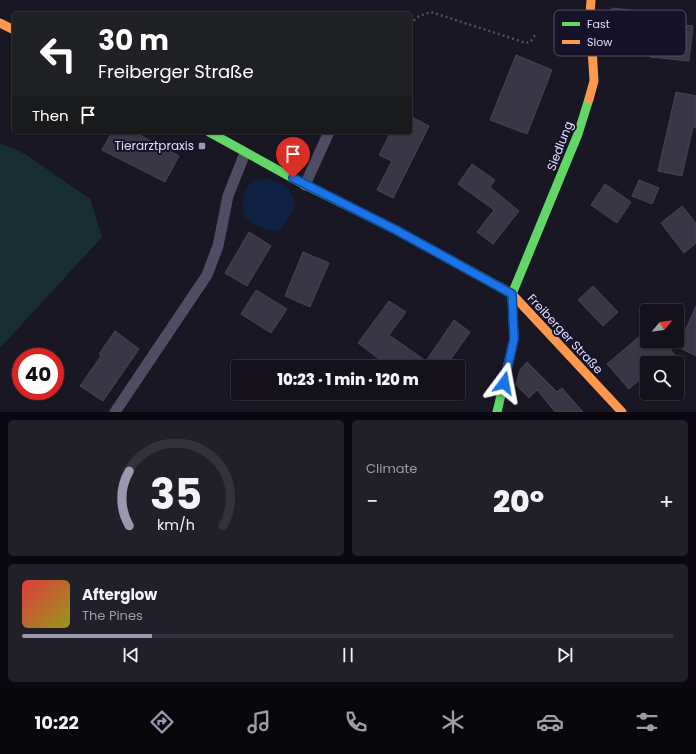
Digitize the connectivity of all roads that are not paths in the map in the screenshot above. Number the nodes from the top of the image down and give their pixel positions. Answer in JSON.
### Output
{"nodes":[{"id":1,"x":591,"y":0,"type":"edge"},
{"id":2,"x":590,"y":10,"type":"edge"},
{"id":3,"x":0,"y":23,"type":"edge"},
{"id":4,"x":12,"y":29,"type":"edge"},
{"id":5,"x":592,"y":56,"type":"edge"},
{"id":6,"x":213,"y":134,"type":"edge"},
{"id":7,"x":328,"y":134,"type":"edge"},
{"id":8,"x":245,"y":152,"type":"junction"},
{"id":9,"x":305,"y":185,"type":"junction"},
{"id":10,"x":512,"y":294,"type":"junction"},
{"id":11,"x":115,"y":412,"type":"edge"},
{"id":12,"x":497,"y":412,"type":"edge"},
{"id":13,"x":622,"y":412,"type":"edge"}],
"edges":[{"from":1,"to":2,"type":"street","name":"Siedlung"},
{"from":3,"to":4,"type":"street"},
{"from":5,"to":10,"type":"street","name":"Siedlung"},
{"from":6,"to":8,"type":"street","name":"Freiberger Straße"},
{"from":7,"to":9,"type":"lane"},
{"from":8,"to":9,"type":"street","name":"Freiberger Straße"},
{"from":8,"to":11,"type":"lane"},
{"from":9,"to":10,"type":"street","name":"Freiberger Straße"},
{"from":10,"to":12,"type":"street"},
{"from":10,"to":13,"type":"street","name":"Freiberger Straße"}]}
